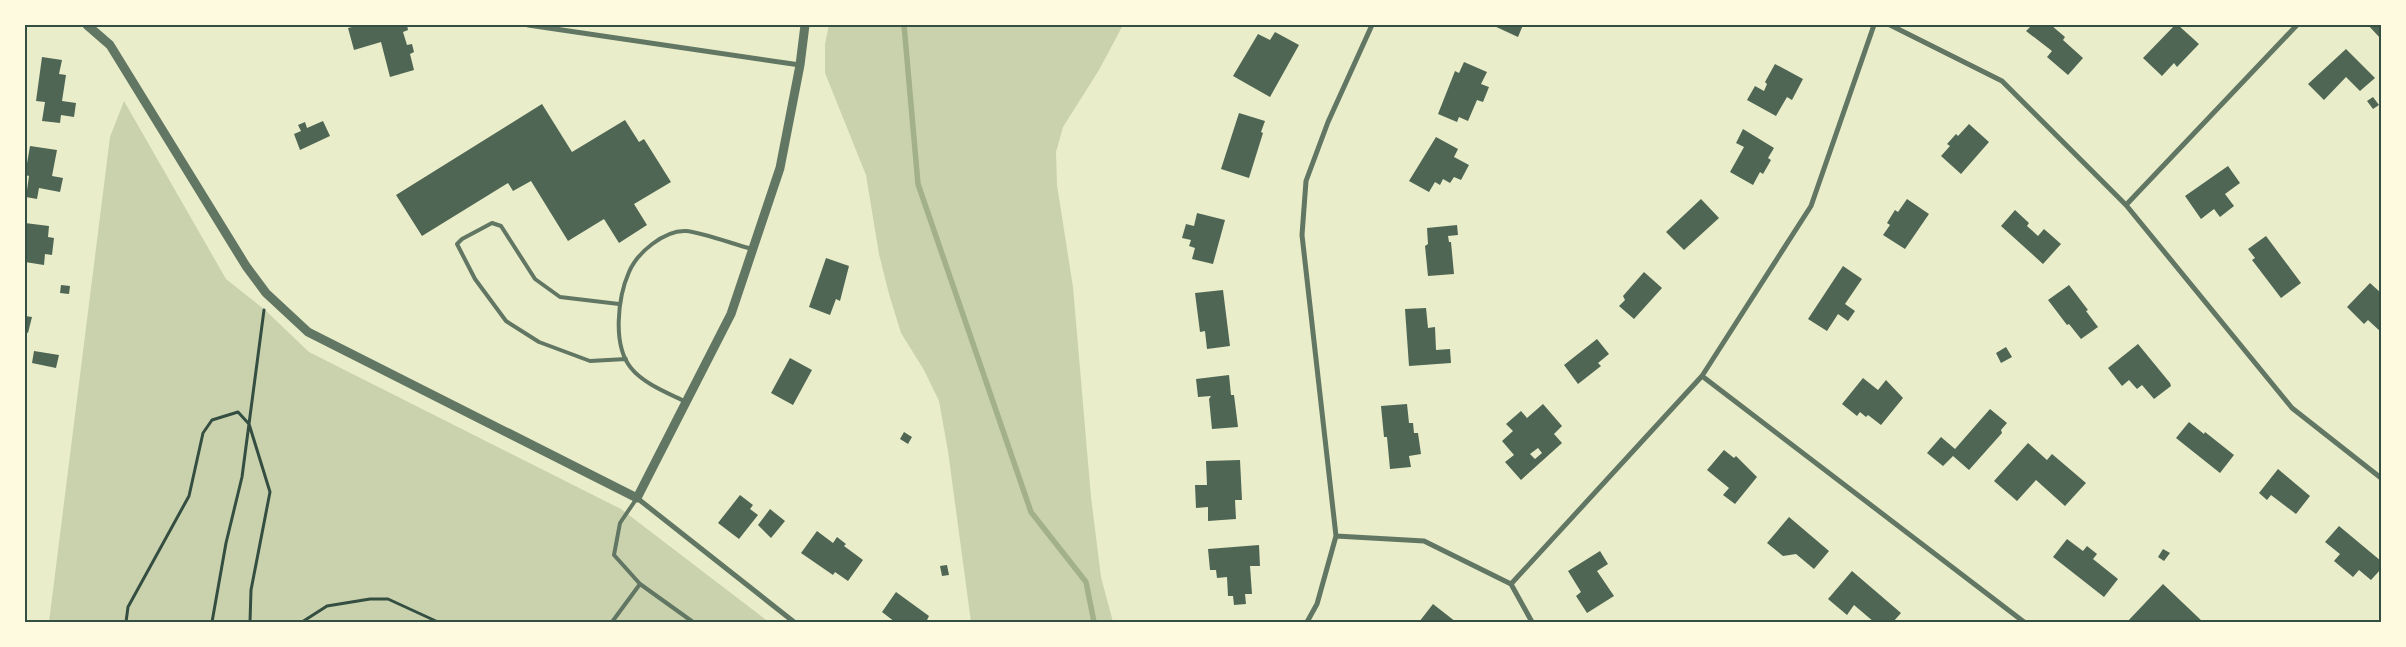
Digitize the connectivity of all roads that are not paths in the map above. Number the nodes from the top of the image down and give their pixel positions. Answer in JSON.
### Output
{"nodes":[{"id":1,"x":87,"y":25,"type":"edge"},
{"id":2,"x":528,"y":25,"type":"edge"},
{"id":3,"x":804,"y":25,"type":"edge"},
{"id":4,"x":1372,"y":25,"type":"edge"},
{"id":5,"x":1874,"y":25,"type":"edge"},
{"id":6,"x":1890,"y":25,"type":"edge"},
{"id":7,"x":2297,"y":25,"type":"edge"},
{"id":8,"x":800,"y":66,"type":"junction"},
{"id":9,"x":2126,"y":205,"type":"junction"},
{"id":10,"x":752,"y":249,"type":"junction"},
{"id":11,"x":619,"y":304,"type":"junction"},
{"id":12,"x":626,"y":359,"type":"junction"},
{"id":13,"x":1702,"y":376,"type":"junction"},
{"id":14,"x":686,"y":402,"type":"junction"},
{"id":15,"x":2381,"y":478,"type":"edge"},
{"id":16,"x":637,"y":498,"type":"junction"},
{"id":17,"x":1336,"y":536,"type":"junction"},
{"id":18,"x":640,"y":584,"type":"junction"},
{"id":19,"x":1511,"y":584,"type":"junction"},
{"id":20,"x":612,"y":622,"type":"edge"},
{"id":21,"x":693,"y":622,"type":"edge"},
{"id":22,"x":794,"y":622,"type":"edge"},
{"id":23,"x":1307,"y":622,"type":"edge"},
{"id":24,"x":1532,"y":622,"type":"edge"},
{"id":25,"x":2024,"y":622,"type":"edge"}],
"edges":[{"from":1,"to":16,"type":"street"},
{"from":2,"to":8,"type":"street"},
{"from":3,"to":8,"type":"street"},
{"from":4,"to":17,"type":"street"},
{"from":5,"to":13,"type":"street"},
{"from":6,"to":9,"type":"street"},
{"from":7,"to":9,"type":"street"},
{"from":8,"to":10,"type":"street"},
{"from":9,"to":15,"type":"street"},
{"from":10,"to":11,"type":"lane"},
{"from":10,"to":14,"type":"street"},
{"from":11,"to":12,"type":"lane"},
{"from":11,"to":12,"type":"lane"},
{"from":12,"to":14,"type":"lane"},
{"from":13,"to":19,"type":"street"},
{"from":13,"to":25,"type":"street"},
{"from":14,"to":16,"type":"street"},
{"from":16,"to":18,"type":"lane"},
{"from":16,"to":22,"type":"street"},
{"from":17,"to":19,"type":"street"},
{"from":17,"to":23,"type":"street"},
{"from":18,"to":20,"type":"lane"},
{"from":18,"to":21,"type":"lane"},
{"from":19,"to":24,"type":"street"}]}
